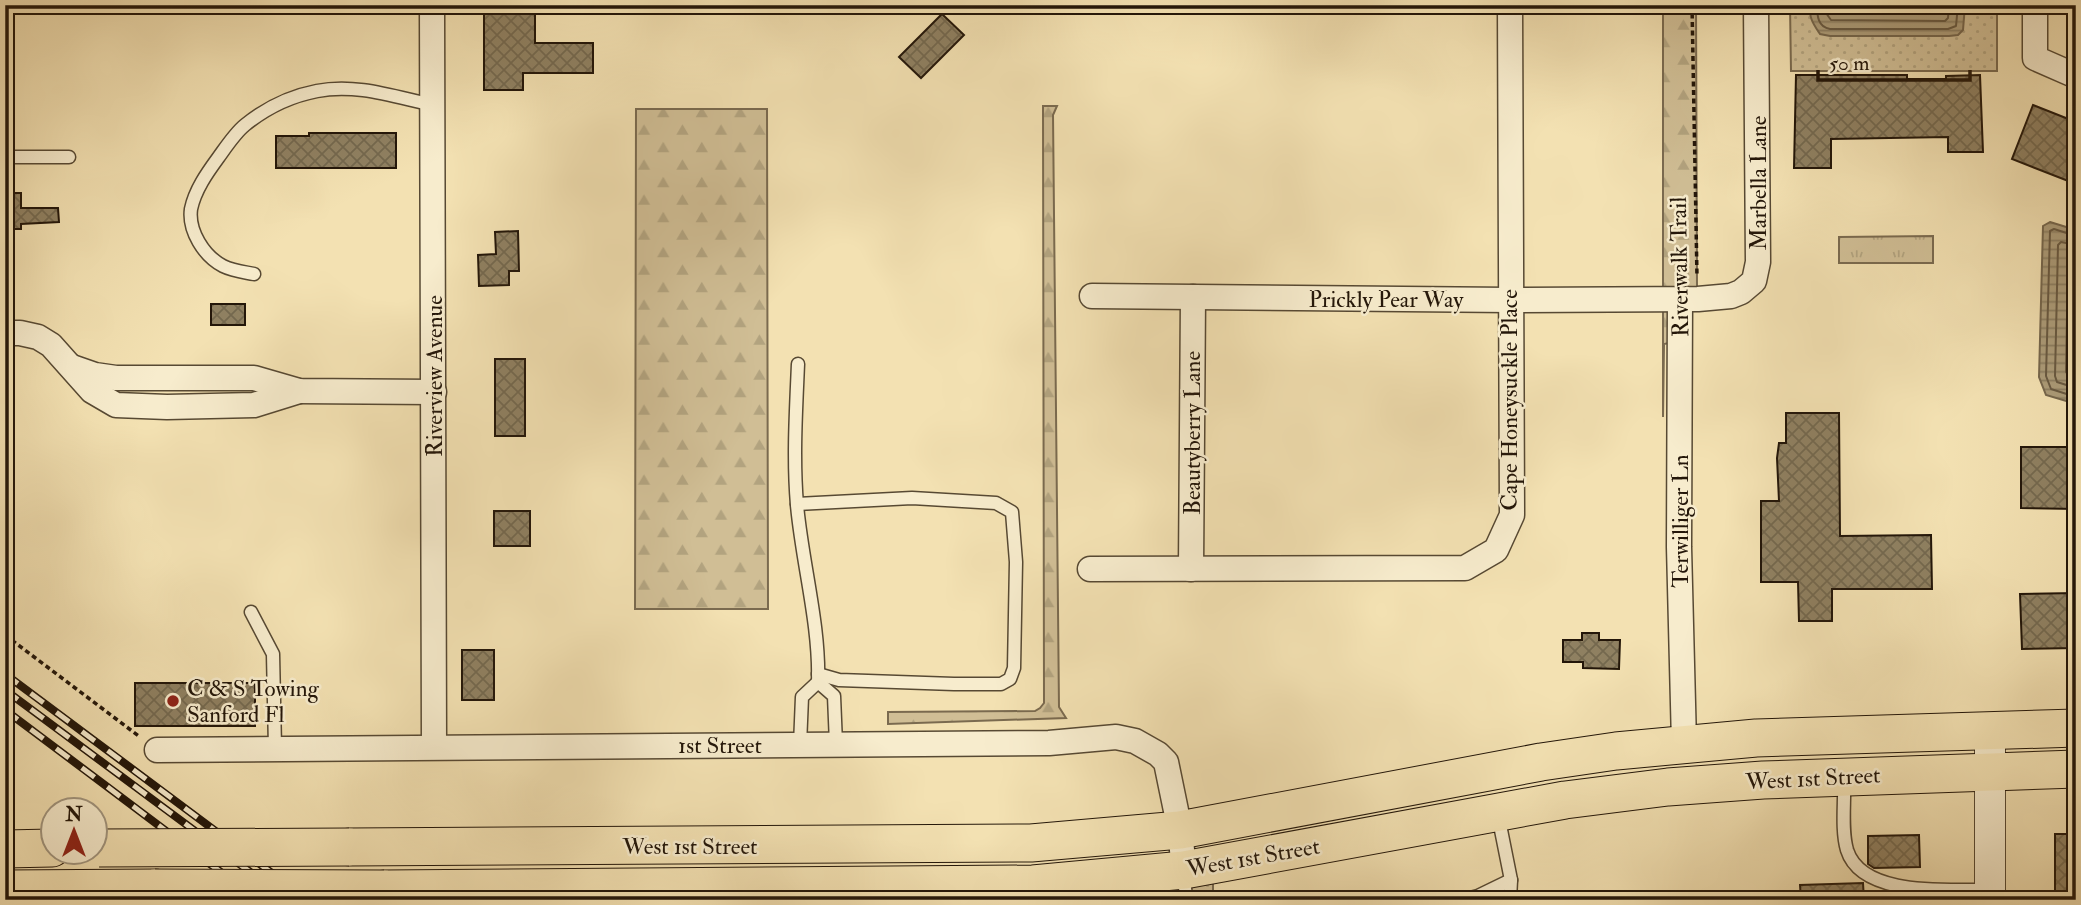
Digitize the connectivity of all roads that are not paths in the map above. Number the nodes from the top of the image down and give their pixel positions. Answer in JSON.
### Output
{"nodes":[{"id":1,"x":432,"y":5,"type":"edge"},
{"id":2,"x":1510,"y":5,"type":"edge"},
{"id":3,"x":1756,"y":5,"type":"edge"},
{"id":4,"x":2035,"y":5,"type":"edge"},
{"id":5,"x":2076,"y":76,"type":"edge"},
{"id":6,"x":433,"y":104,"type":"junction"},
{"id":7,"x":5,"y":157,"type":"edge"},
{"id":8,"x":69,"y":157,"type":"dead end"},
{"id":9,"x":254,"y":274,"type":"dead end"},
{"id":10,"x":1091,"y":296,"type":"dead end"},
{"id":11,"x":1193,"y":297,"type":"junction"},
{"id":12,"x":1689,"y":299,"type":"junction"},
{"id":13,"x":1510,"y":300,"type":"junction"},
{"id":14,"x":5,"y":332,"type":"edge"},
{"id":15,"x":798,"y":364,"type":"dead end"},
{"id":16,"x":72,"y":367,"type":"junction"},
{"id":17,"x":166,"y":378,"type":"junction"},
{"id":18,"x":299,"y":391,"type":"junction"},
{"id":19,"x":434,"y":392,"type":"junction"},
{"id":20,"x":167,"y":407,"type":"junction"},
{"id":21,"x":797,"y":503,"type":"junction"},
{"id":22,"x":1090,"y":569,"type":"dead end"},
{"id":23,"x":1191,"y":569,"type":"junction"},
{"id":24,"x":251,"y":612,"type":"dead end"},
{"id":25,"x":818,"y":678,"type":"junction"},
{"id":26,"x":2076,"y":728,"type":"edge"},
{"id":27,"x":1990,"y":731,"type":"junction"},
{"id":28,"x":836,"y":744,"type":"junction"},
{"id":29,"x":800,"y":745,"type":"junction"},
{"id":30,"x":434,"y":747,"type":"junction"},
{"id":31,"x":275,"y":748,"type":"junction"},
{"id":32,"x":157,"y":750,"type":"road end"},
{"id":33,"x":1684,"y":764,"type":"junction"},
{"id":34,"x":2076,"y":769,"type":"edge"},
{"id":35,"x":1990,"y":772,"type":"junction"},
{"id":36,"x":1844,"y":776,"type":"junction"},
{"id":37,"x":1498,"y":812,"type":"junction"},
{"id":38,"x":1180,"y":830,"type":"junction"},
{"id":39,"x":108,"y":848,"type":"edge"},
{"id":40,"x":5,"y":849,"type":"edge"},
{"id":41,"x":38,"y":849,"type":"edge"},
{"id":42,"x":1511,"y":880,"type":"junction"},
{"id":43,"x":1185,"y":885,"type":"edge"},
{"id":44,"x":5,"y":889,"type":"edge"},
{"id":45,"x":1990,"y":895,"type":"edge"},
{"id":46,"x":1462,"y":900,"type":"edge"},
{"id":47,"x":1510,"y":900,"type":"edge"}],
"edges":[{"from":1,"to":6,"type":"street","name":"Riverview Avenue"},
{"from":2,"to":13,"type":"street","name":"Cape Honeysuckle Place"},
{"from":3,"to":12,"type":"street","name":"Marbella Lane"},
{"from":4,"to":5,"type":"street"},
{"from":6,"to":9,"type":"lane"},
{"from":6,"to":19,"type":"street","name":"Riverview Avenue"},
{"from":7,"to":8,"type":"lane"},
{"from":10,"to":11,"type":"street","name":"Prickly Pear Way"},
{"from":11,"to":13,"type":"street","name":"Prickly Pear Way"},
{"from":11,"to":23,"type":"street","name":"Beautyberry Lane"},
{"from":12,"to":13,"type":"street","name":"Prickly Pear Way"},
{"from":12,"to":33,"type":"street","name":"Terwilliger Ln"},
{"from":13,"to":23,"type":"street","name":"Cape Honeysuckle Place"},
{"from":14,"to":16,"type":"street"},
{"from":15,"to":21,"type":"lane"},
{"from":16,"to":17,"type":"street"},
{"from":16,"to":20,"type":"street"},
{"from":17,"to":18,"type":"street"},
{"from":17,"to":20,"type":"street"},
{"from":18,"to":19,"type":"street"},
{"from":18,"to":20,"type":"street"},
{"from":19,"to":30,"type":"street","name":"Riverview Avenue"},
{"from":21,"to":25,"type":"lane"},
{"from":21,"to":25,"type":"lane"},
{"from":22,"to":23,"type":"street","name":"Cape Honeysuckle Place"},
{"from":24,"to":31,"type":"lane"},
{"from":25,"to":28,"type":"lane"},
{"from":25,"to":29,"type":"lane"},
{"from":26,"to":27,"type":"main road","name":"West 1st Street"},
{"from":27,"to":33,"type":"main road","name":"West 1st Street"},
{"from":27,"to":35,"type":"street"},
{"from":28,"to":29,"type":"street","name":"1st Street"},
{"from":28,"to":38,"type":"street","name":"1st Street"},
{"from":29,"to":30,"type":"street","name":"1st Street"},
{"from":30,"to":31,"type":"street","name":"1st Street"},
{"from":31,"to":32,"type":"street","name":"1st Street"},
{"from":33,"to":36,"type":"main road","name":"West 1st Street"},
{"from":33,"to":37,"type":"main road","name":"West 1st Street"},
{"from":33,"to":38,"type":"main road","name":"West 1st Street"},
{"from":34,"to":35,"type":"main road","name":"West 1st Street"},
{"from":35,"to":36,"type":"main road","name":"West 1st Street"},
{"from":35,"to":45,"type":"street"},
{"from":36,"to":45,"type":"lane"},
{"from":37,"to":42,"type":"lane"},
{"from":37,"to":43,"type":"main road","name":"West 1st Street"},
{"from":38,"to":39,"type":"main road","name":"West 1st Street","bridge":true},
{"from":38,"to":43,"type":"street","name":"1st Street"},
{"from":40,"to":41,"type":"main road"},
{"from":42,"to":46,"type":"lane"},
{"from":42,"to":47,"type":"lane"},
{"from":43,"to":44,"type":"main road","name":"West 1st Street","bridge":true}]}
